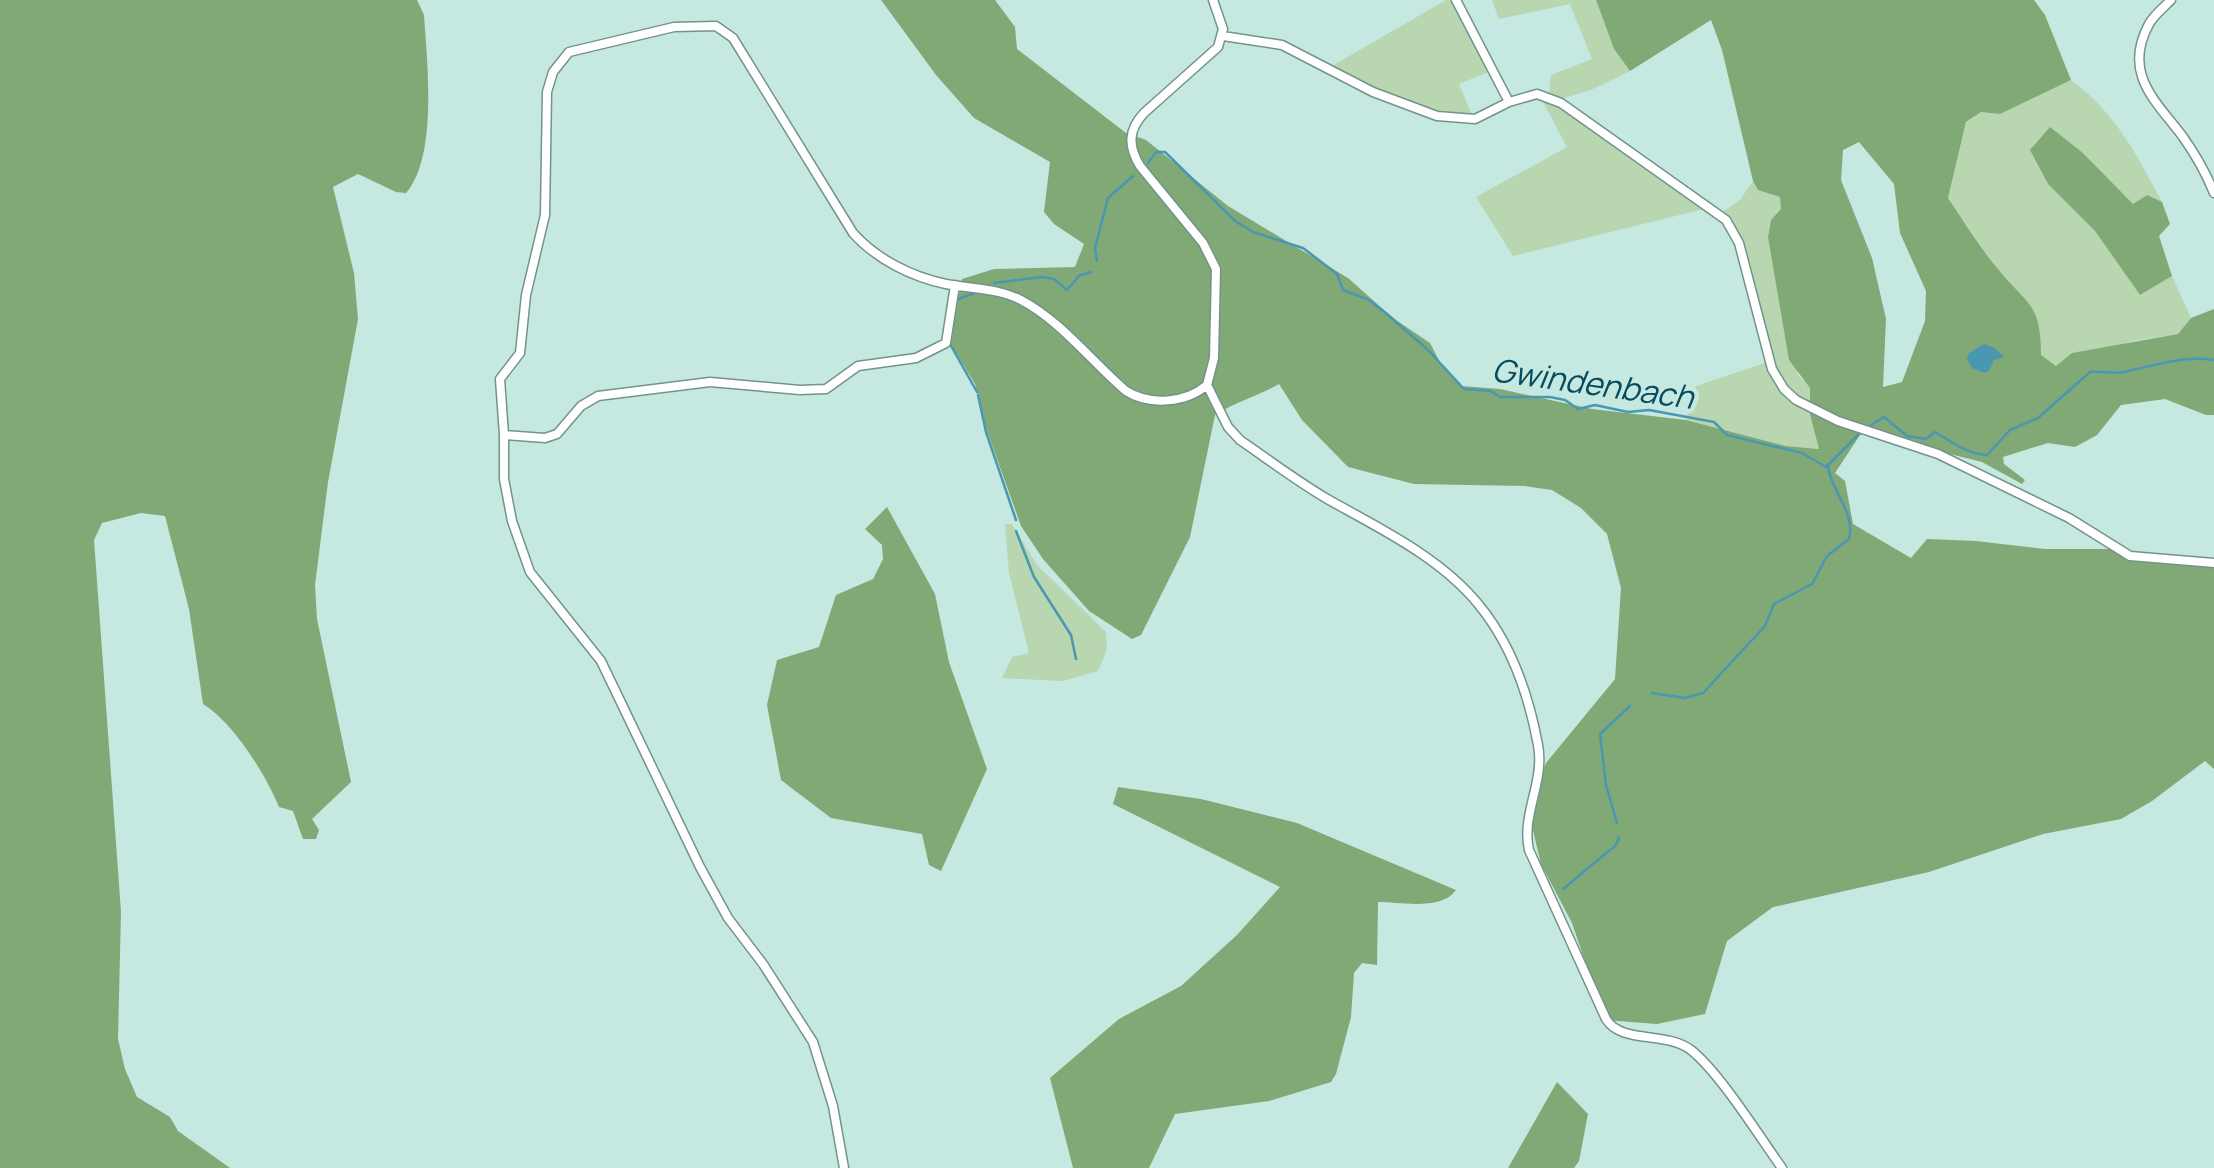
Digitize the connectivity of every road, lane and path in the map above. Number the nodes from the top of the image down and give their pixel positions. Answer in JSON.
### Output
{"nodes":[{"id":1,"x":1213,"y":0,"type":"edge"},
{"id":2,"x":1456,"y":0,"type":"edge"},
{"id":3,"x":2170,"y":0,"type":"edge"},
{"id":4,"x":1223,"y":36,"type":"junction"},
{"id":5,"x":1509,"y":102,"type":"junction"},
{"id":6,"x":2214,"y":192,"type":"edge"},
{"id":7,"x":955,"y":285,"type":"junction"},
{"id":8,"x":1207,"y":385,"type":"junction"},
{"id":9,"x":504,"y":435,"type":"junction"},
{"id":10,"x":2214,"y":564,"type":"edge"},
{"id":11,"x":844,"y":1168,"type":"edge"},
{"id":12,"x":1782,"y":1168,"type":"edge"}],
"edges":[{"from":1,"to":4,"type":"street"},
{"from":2,"to":5,"type":"street"},
{"from":3,"to":6,"type":"street"},
{"from":4,"to":5,"type":"street"},
{"from":4,"to":8,"type":"street"},
{"from":5,"to":10,"type":"street"},
{"from":7,"to":8,"type":"street"},
{"from":7,"to":9,"type":"street"},
{"from":7,"to":9,"type":"street"},
{"from":8,"to":12,"type":"street"},
{"from":9,"to":11,"type":"street"}]}
